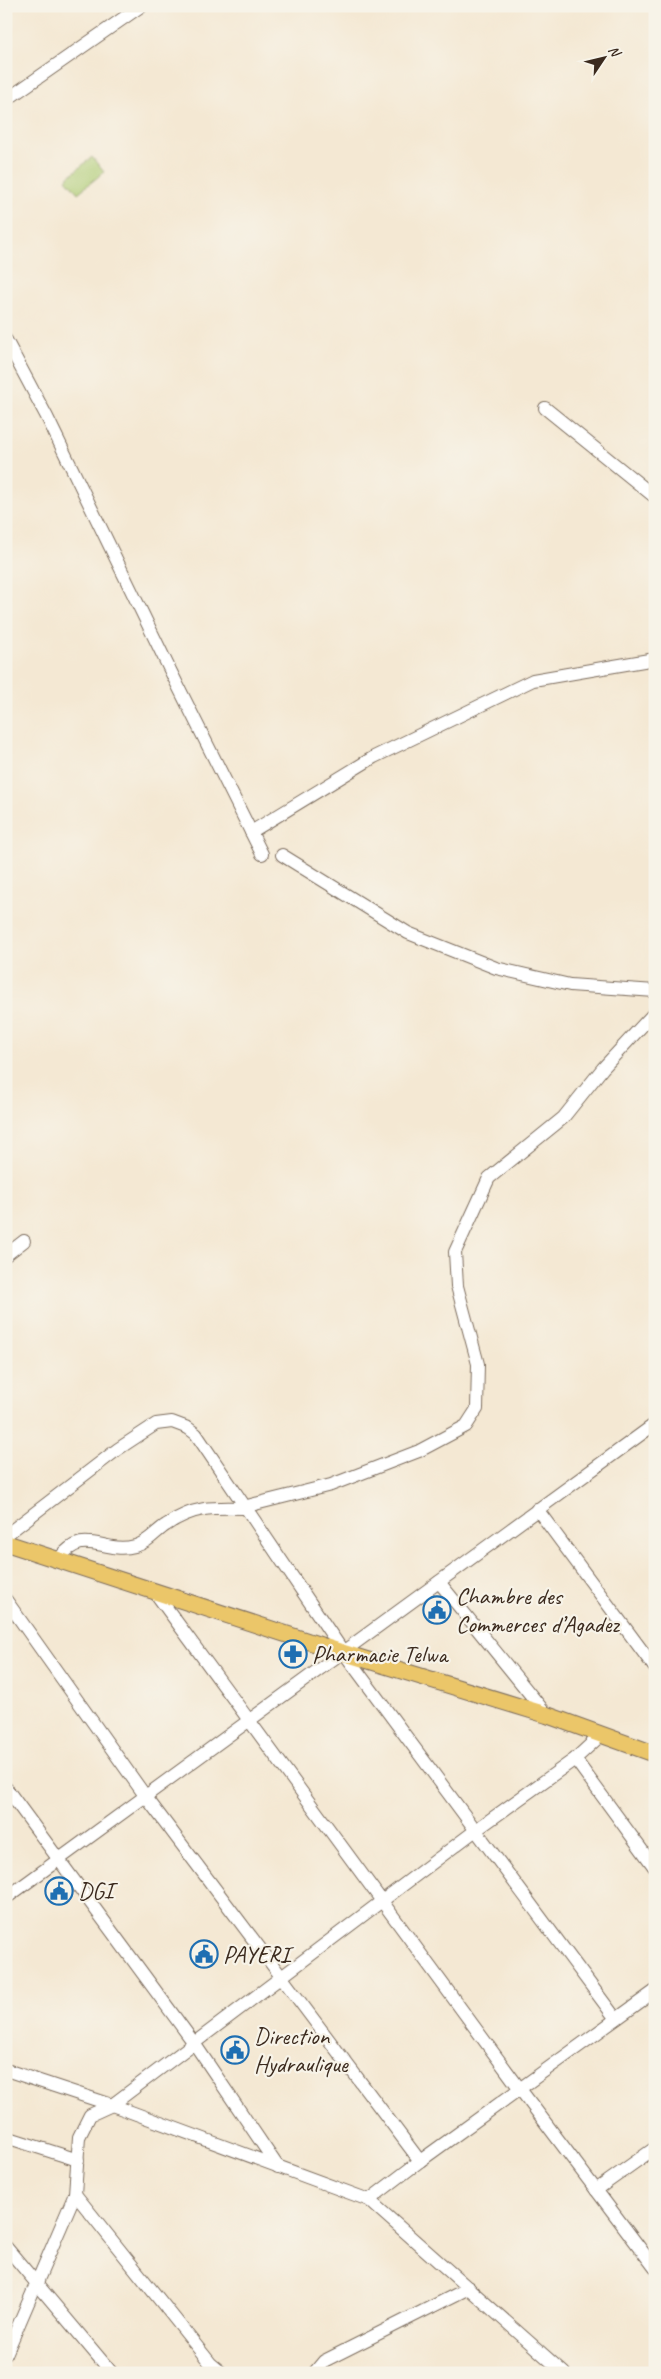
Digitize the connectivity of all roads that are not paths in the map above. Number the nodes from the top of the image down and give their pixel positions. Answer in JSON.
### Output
{"nodes":[{"id":1,"x":142,"y":6,"type":"edge"},
{"id":2,"x":6,"y":100,"type":"edge"},
{"id":3,"x":6,"y":340,"type":"edge"},
{"id":4,"x":545,"y":408,"type":"dead end"},
{"id":5,"x":655,"y":497,"type":"edge"},
{"id":6,"x":655,"y":659,"type":"edge"},
{"id":7,"x":251,"y":832,"type":"junction"},
{"id":8,"x":262,"y":854,"type":"dead end"},
{"id":9,"x":282,"y":855,"type":"dead end"},
{"id":10,"x":655,"y":991,"type":"edge"},
{"id":11,"x":655,"y":1012,"type":"edge"},
{"id":12,"x":24,"y":1241,"type":"dead end"},
{"id":13,"x":6,"y":1255,"type":"edge"},
{"id":14,"x":655,"y":1424,"type":"edge"},
{"id":15,"x":246,"y":1508,"type":"junction"},
{"id":16,"x":537,"y":1510,"type":"junction"},
{"id":17,"x":6,"y":1535,"type":"edge"},
{"id":18,"x":6,"y":1543,"type":"edge"},
{"id":19,"x":58,"y":1560,"type":"junction"},
{"id":20,"x":440,"y":1582,"type":"junction"},
{"id":21,"x":154,"y":1591,"type":"junction"},
{"id":22,"x":6,"y":1600,"type":"edge"},
{"id":23,"x":344,"y":1653,"type":"junction"},
{"id":24,"x":655,"y":1668,"type":"edge"},
{"id":25,"x":547,"y":1716,"type":"junction"},
{"id":26,"x":250,"y":1722,"type":"junction"},
{"id":27,"x":601,"y":1735,"type":"junction"},
{"id":28,"x":655,"y":1754,"type":"edge"},
{"id":29,"x":575,"y":1759,"type":"junction"},
{"id":30,"x":6,"y":1788,"type":"edge"},
{"id":31,"x":146,"y":1797,"type":"junction"},
{"id":32,"x":476,"y":1830,"type":"junction"},
{"id":33,"x":58,"y":1860,"type":"junction"},
{"id":34,"x":655,"y":1868,"type":"edge"},
{"id":35,"x":6,"y":1898,"type":"edge"},
{"id":36,"x":382,"y":1901,"type":"junction"},
{"id":37,"x":281,"y":1977,"type":"junction"},
{"id":38,"x":655,"y":1991,"type":"edge"},
{"id":39,"x":616,"y":2019,"type":"junction"},
{"id":40,"x":194,"y":2043,"type":"junction"},
{"id":41,"x":6,"y":2070,"type":"edge"},
{"id":42,"x":520,"y":2088,"type":"junction"},
{"id":43,"x":112,"y":2105,"type":"junction"},
{"id":44,"x":6,"y":2137,"type":"edge"},
{"id":45,"x":655,"y":2148,"type":"edge"},
{"id":46,"x":78,"y":2160,"type":"junction"},
{"id":47,"x":420,"y":2160,"type":"junction"},
{"id":48,"x":278,"y":2167,"type":"junction"},
{"id":49,"x":596,"y":2190,"type":"junction"},
{"id":50,"x":75,"y":2194,"type":"junction"},
{"id":51,"x":369,"y":2200,"type":"junction"},
{"id":52,"x":6,"y":2247,"type":"edge"},
{"id":53,"x":655,"y":2268,"type":"edge"},
{"id":54,"x":37,"y":2285,"type":"junction"},
{"id":55,"x":469,"y":2288,"type":"junction"},
{"id":56,"x":6,"y":2354,"type":"edge"},
{"id":57,"x":112,"y":2373,"type":"edge"},
{"id":58,"x":222,"y":2373,"type":"edge"},
{"id":59,"x":314,"y":2373,"type":"edge"},
{"id":60,"x":564,"y":2373,"type":"edge"}],
"edges":[{"from":1,"to":2,"type":"street"},
{"from":3,"to":7,"type":"street"},
{"from":4,"to":5,"type":"street"},
{"from":6,"to":7,"type":"street"},
{"from":7,"to":8,"type":"street"},
{"from":9,"to":10,"type":"street"},
{"from":11,"to":15,"type":"street"},
{"from":12,"to":13,"type":"street"},
{"from":14,"to":16,"type":"street"},
{"from":15,"to":17,"type":"street"},
{"from":15,"to":19,"type":"street"},
{"from":15,"to":23,"type":"street"},
{"from":16,"to":20,"type":"street"},
{"from":16,"to":24,"type":"street"},
{"from":18,"to":19,"type":"main road"},
{"from":19,"to":21,"type":"main road"},
{"from":20,"to":23,"type":"street"},
{"from":20,"to":25,"type":"street"},
{"from":21,"to":23,"type":"main road"},
{"from":21,"to":26,"type":"street"},
{"from":22,"to":31,"type":"street"},
{"from":23,"to":25,"type":"main road"},
{"from":23,"to":26,"type":"street"},
{"from":23,"to":32,"type":"street"},
{"from":25,"to":27,"type":"main road"},
{"from":26,"to":31,"type":"street"},
{"from":26,"to":36,"type":"street"},
{"from":27,"to":28,"type":"main road"},
{"from":27,"to":29,"type":"street"},
{"from":29,"to":32,"type":"street"},
{"from":29,"to":34,"type":"street"},
{"from":30,"to":33,"type":"street"},
{"from":31,"to":33,"type":"street"},
{"from":31,"to":37,"type":"street"},
{"from":32,"to":36,"type":"street"},
{"from":32,"to":39,"type":"street"},
{"from":33,"to":35,"type":"street"},
{"from":33,"to":40,"type":"street"},
{"from":36,"to":37,"type":"street"},
{"from":36,"to":42,"type":"street"},
{"from":37,"to":40,"type":"street"},
{"from":37,"to":47,"type":"street"},
{"from":38,"to":39,"type":"street"},
{"from":39,"to":42,"type":"street"},
{"from":40,"to":43,"type":"street"},
{"from":40,"to":48,"type":"street"},
{"from":41,"to":43,"type":"street"},
{"from":42,"to":47,"type":"street"},
{"from":42,"to":49,"type":"street"},
{"from":43,"to":46,"type":"street"},
{"from":43,"to":48,"type":"street"},
{"from":44,"to":46,"type":"street"},
{"from":45,"to":49,"type":"street"},
{"from":46,"to":50,"type":"street"},
{"from":47,"to":51,"type":"street"},
{"from":48,"to":51,"type":"street"},
{"from":49,"to":53,"type":"street"},
{"from":50,"to":54,"type":"street"},
{"from":50,"to":58,"type":"street"},
{"from":51,"to":55,"type":"street"},
{"from":52,"to":54,"type":"street"},
{"from":54,"to":56,"type":"street"},
{"from":54,"to":57,"type":"street"},
{"from":55,"to":59,"type":"street"},
{"from":55,"to":60,"type":"street"}]}
